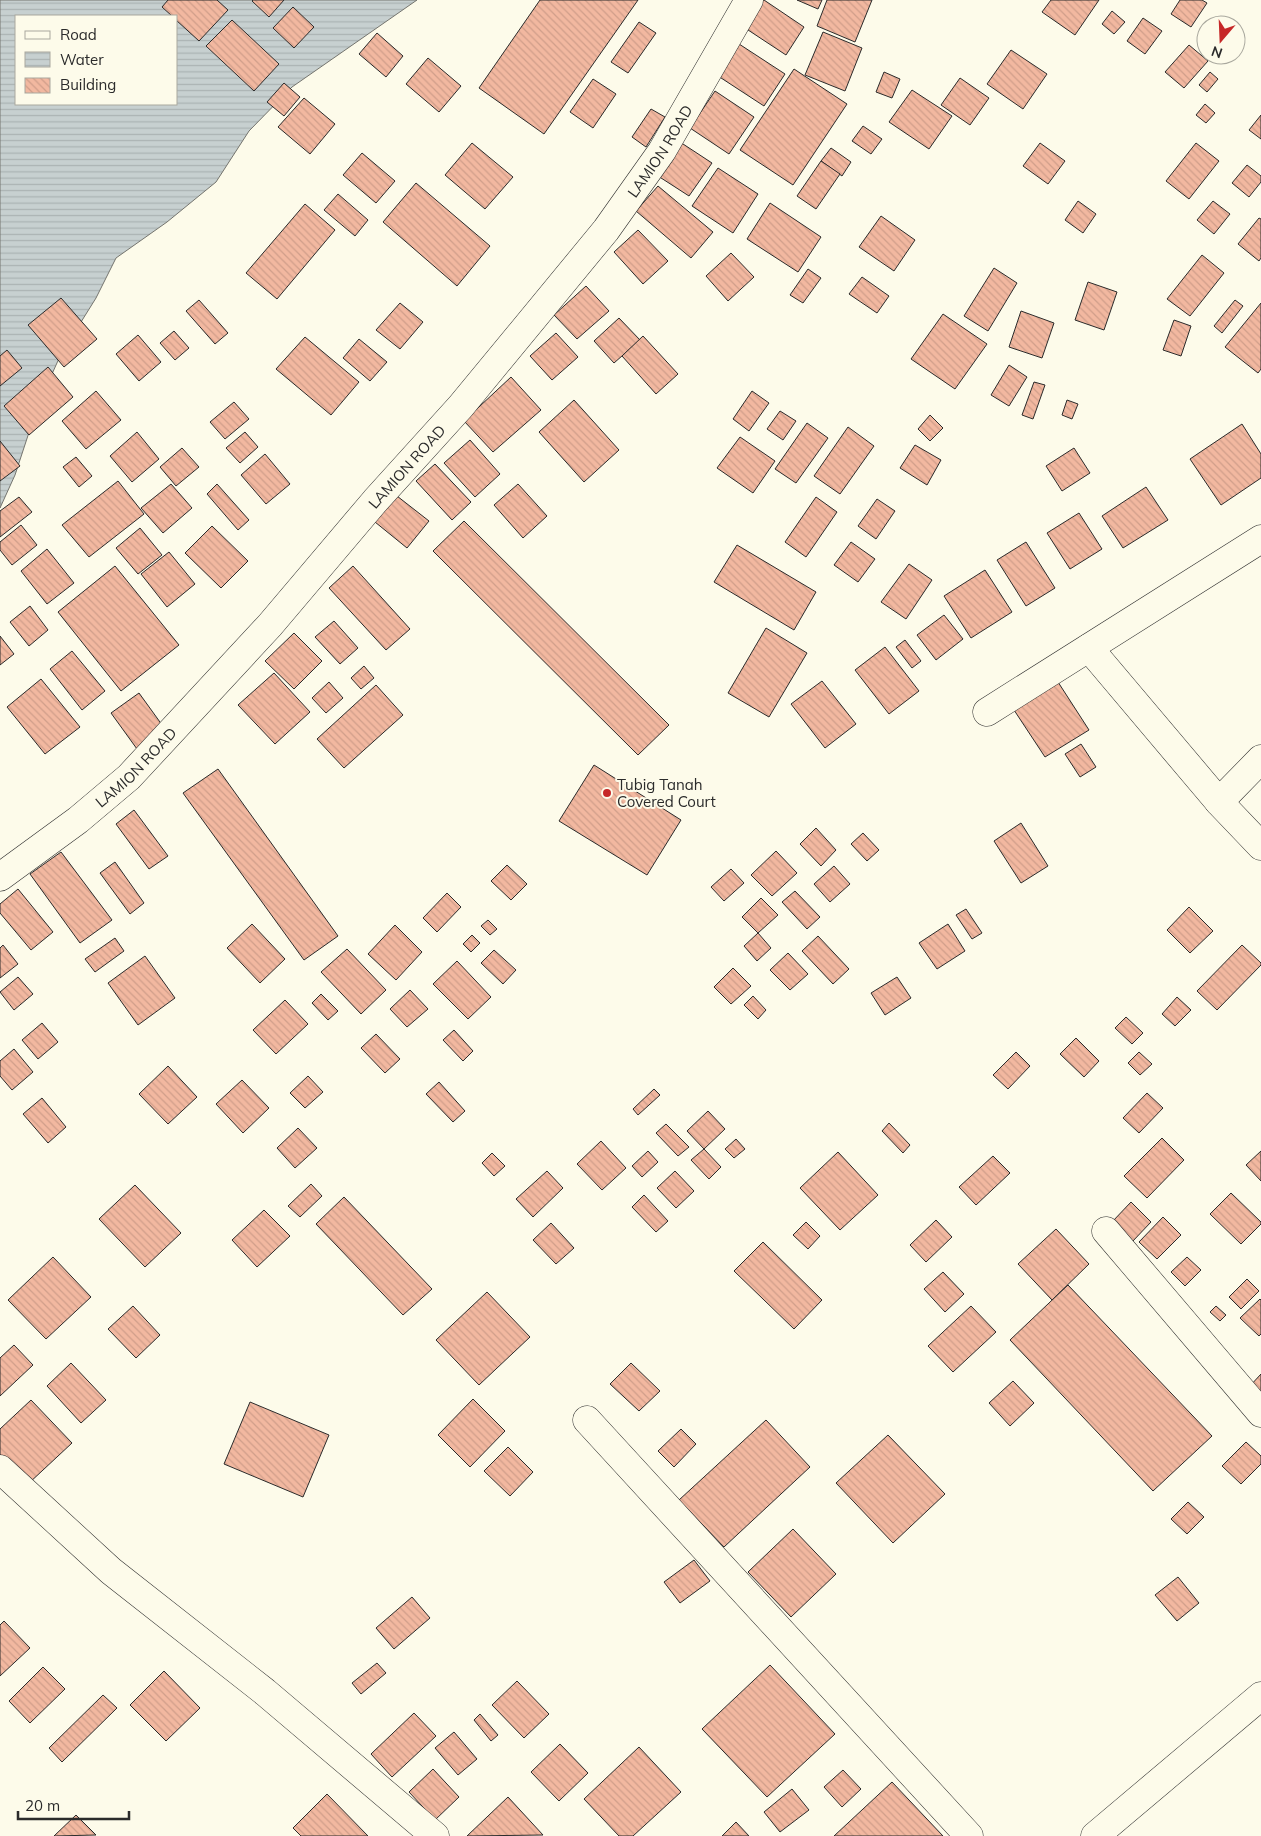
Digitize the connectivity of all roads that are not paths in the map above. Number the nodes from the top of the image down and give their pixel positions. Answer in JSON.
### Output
{"nodes":[{"id":1,"x":749,"y":0,"type":"edge"},
{"id":2,"x":1261,"y":539,"type":"edge"},
{"id":3,"x":1089,"y":648,"type":"junction"},
{"id":4,"x":987,"y":712,"type":"dead end"},
{"id":5,"x":1261,"y":759,"type":"edge"},
{"id":6,"x":1219,"y":802,"type":"junction"},
{"id":7,"x":1261,"y":846,"type":"edge"},
{"id":8,"x":0,"y":877,"type":"edge"},
{"id":9,"x":1106,"y":1231,"type":"dead end"},
{"id":10,"x":1261,"y":1413,"type":"edge"},
{"id":11,"x":587,"y":1420,"type":"dead end"},
{"id":12,"x":0,"y":1469,"type":"edge"},
{"id":13,"x":1261,"y":1696,"type":"edge"},
{"id":14,"x":435,"y":1836,"type":"edge"},
{"id":15,"x":969,"y":1836,"type":"edge"},
{"id":16,"x":1095,"y":1836,"type":"edge"}],
"edges":[{"from":1,"to":8,"type":"street","name":"LAMION ROAD"},
{"from":2,"to":3,"type":"street"},
{"from":3,"to":4,"type":"street"},
{"from":3,"to":6,"type":"street"},
{"from":5,"to":6,"type":"street"},
{"from":6,"to":7,"type":"street"},
{"from":9,"to":10,"type":"street"},
{"from":11,"to":15,"type":"street"},
{"from":12,"to":14,"type":"street"},
{"from":13,"to":16,"type":"street"}]}
